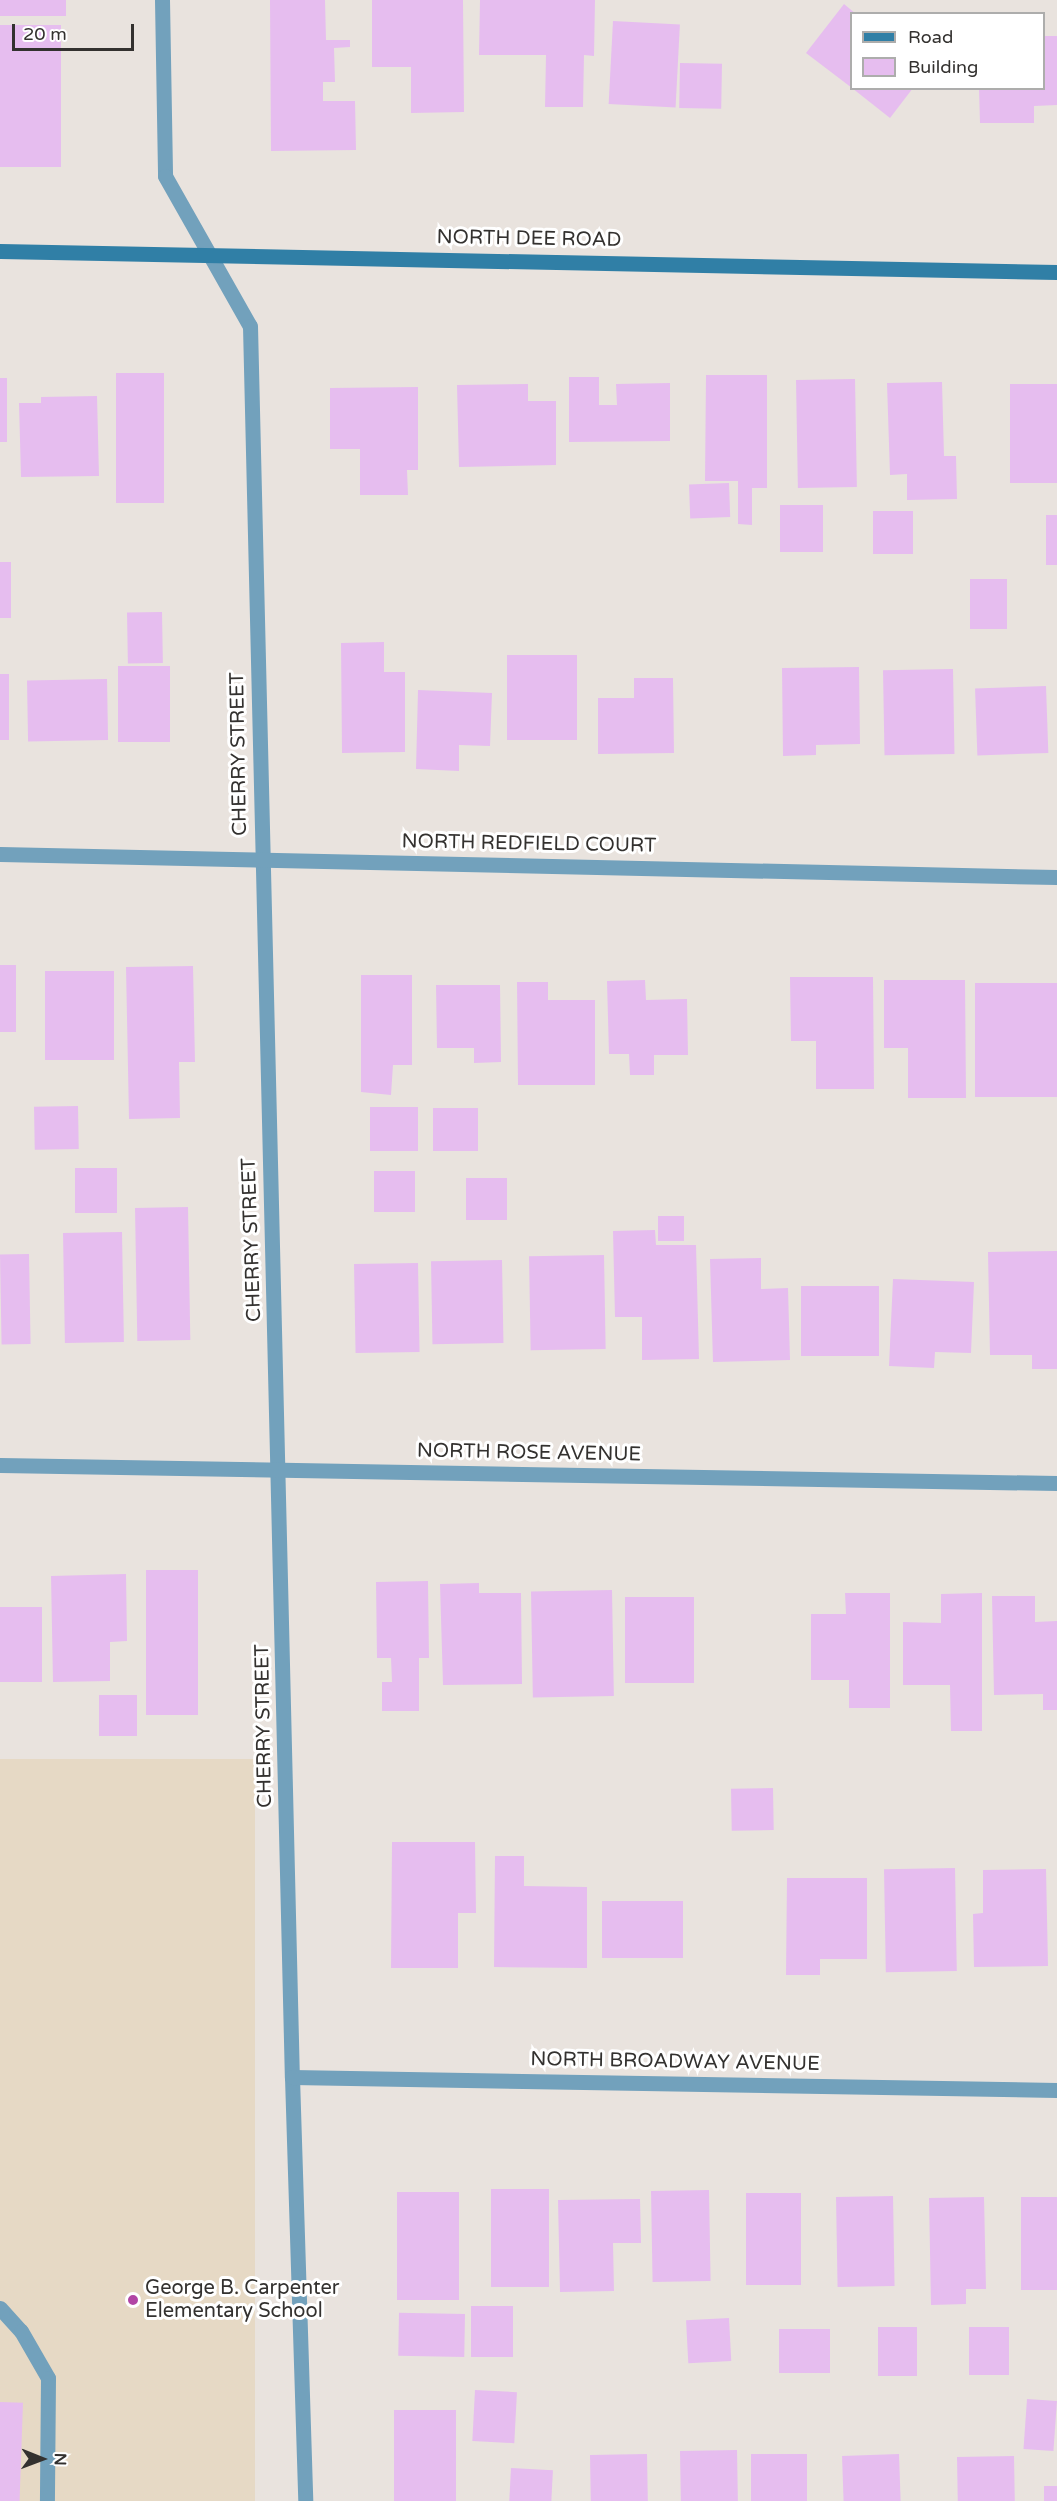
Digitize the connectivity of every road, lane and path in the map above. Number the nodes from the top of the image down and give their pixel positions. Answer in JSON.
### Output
{"nodes":[{"id":1,"x":162,"y":0,"type":"edge"},
{"id":2,"x":0,"y":251,"type":"edge"},
{"id":3,"x":210,"y":253,"type":"junction"},
{"id":4,"x":1057,"y":272,"type":"edge"},
{"id":5,"x":0,"y":854,"type":"edge"},
{"id":6,"x":262,"y":859,"type":"junction"},
{"id":7,"x":1057,"y":877,"type":"edge"},
{"id":8,"x":0,"y":1465,"type":"edge"},
{"id":9,"x":279,"y":1470,"type":"junction"},
{"id":10,"x":1057,"y":1483,"type":"edge"},
{"id":11,"x":292,"y":2076,"type":"junction"},
{"id":12,"x":1057,"y":2090,"type":"edge"},
{"id":13,"x":0,"y":2308,"type":"edge"},
{"id":14,"x":47,"y":2501,"type":"edge"},
{"id":15,"x":305,"y":2501,"type":"edge"}],
"edges":[{"from":1,"to":3,"type":"street","name":"CHERRY STREET"},
{"from":2,"to":3,"type":"main road","name":"NORTH DEE ROAD"},
{"from":3,"to":4,"type":"main road","name":"NORTH DEE ROAD"},
{"from":3,"to":6,"type":"street","name":"CHERRY STREET"},
{"from":5,"to":6,"type":"street","name":"NORTH REDFIELD COURT"},
{"from":6,"to":7,"type":"street","name":"NORTH REDFIELD COURT"},
{"from":6,"to":9,"type":"street","name":"CHERRY STREET"},
{"from":8,"to":9,"type":"street","name":"NORTH ROSE AVENUE"},
{"from":9,"to":10,"type":"street","name":"NORTH ROSE AVENUE"},
{"from":9,"to":11,"type":"street","name":"CHERRY STREET"},
{"from":11,"to":12,"type":"street","name":"NORTH BROADWAY AVENUE"},
{"from":11,"to":15,"type":"street","name":"CHERRY STREET"},
{"from":13,"to":14,"type":"street"}]}
